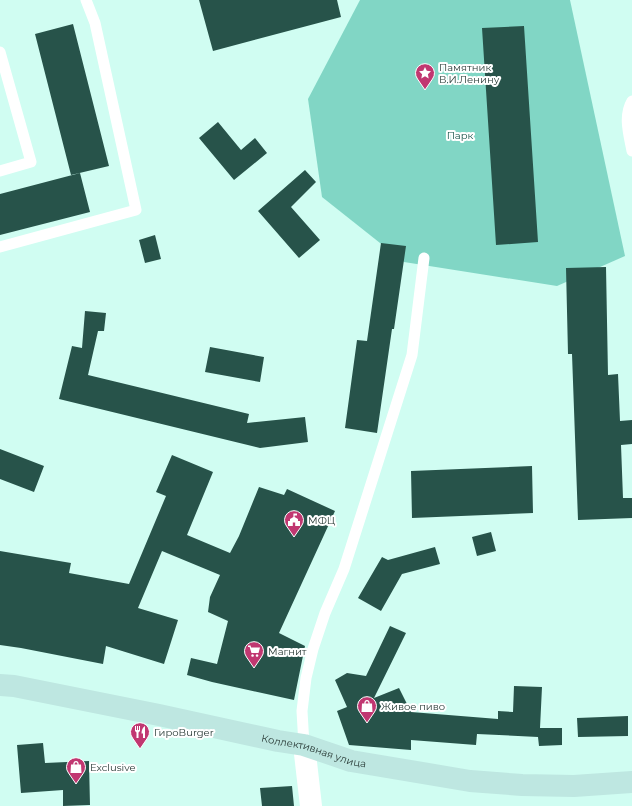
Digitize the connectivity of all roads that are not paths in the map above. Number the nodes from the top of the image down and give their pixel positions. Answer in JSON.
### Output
{"nodes":[{"id":1,"x":86,"y":0,"type":"edge"},
{"id":2,"x":0,"y":52,"type":"edge"},
{"id":3,"x":632,"y":101,"type":"edge"},
{"id":4,"x":632,"y":151,"type":"edge"},
{"id":5,"x":0,"y":171,"type":"edge"},
{"id":6,"x":0,"y":247,"type":"edge"},
{"id":7,"x":424,"y":258,"type":"dead end"},
{"id":8,"x":0,"y":685,"type":"edge"},
{"id":9,"x":304,"y":745,"type":"junction"},
{"id":10,"x":632,"y":782,"type":"edge"},
{"id":11,"x":311,"y":806,"type":"edge"}],
"edges":[{"from":1,"to":6,"type":"lane"},
{"from":2,"to":5,"type":"lane"},
{"from":3,"to":4,"type":"lane"},
{"from":7,"to":9,"type":"lane"},
{"from":8,"to":9,"type":"street","name":"Коллективная улица"},
{"from":9,"to":10,"type":"street","name":"Коллективная улица"},
{"from":9,"to":11,"type":"street"}]}
